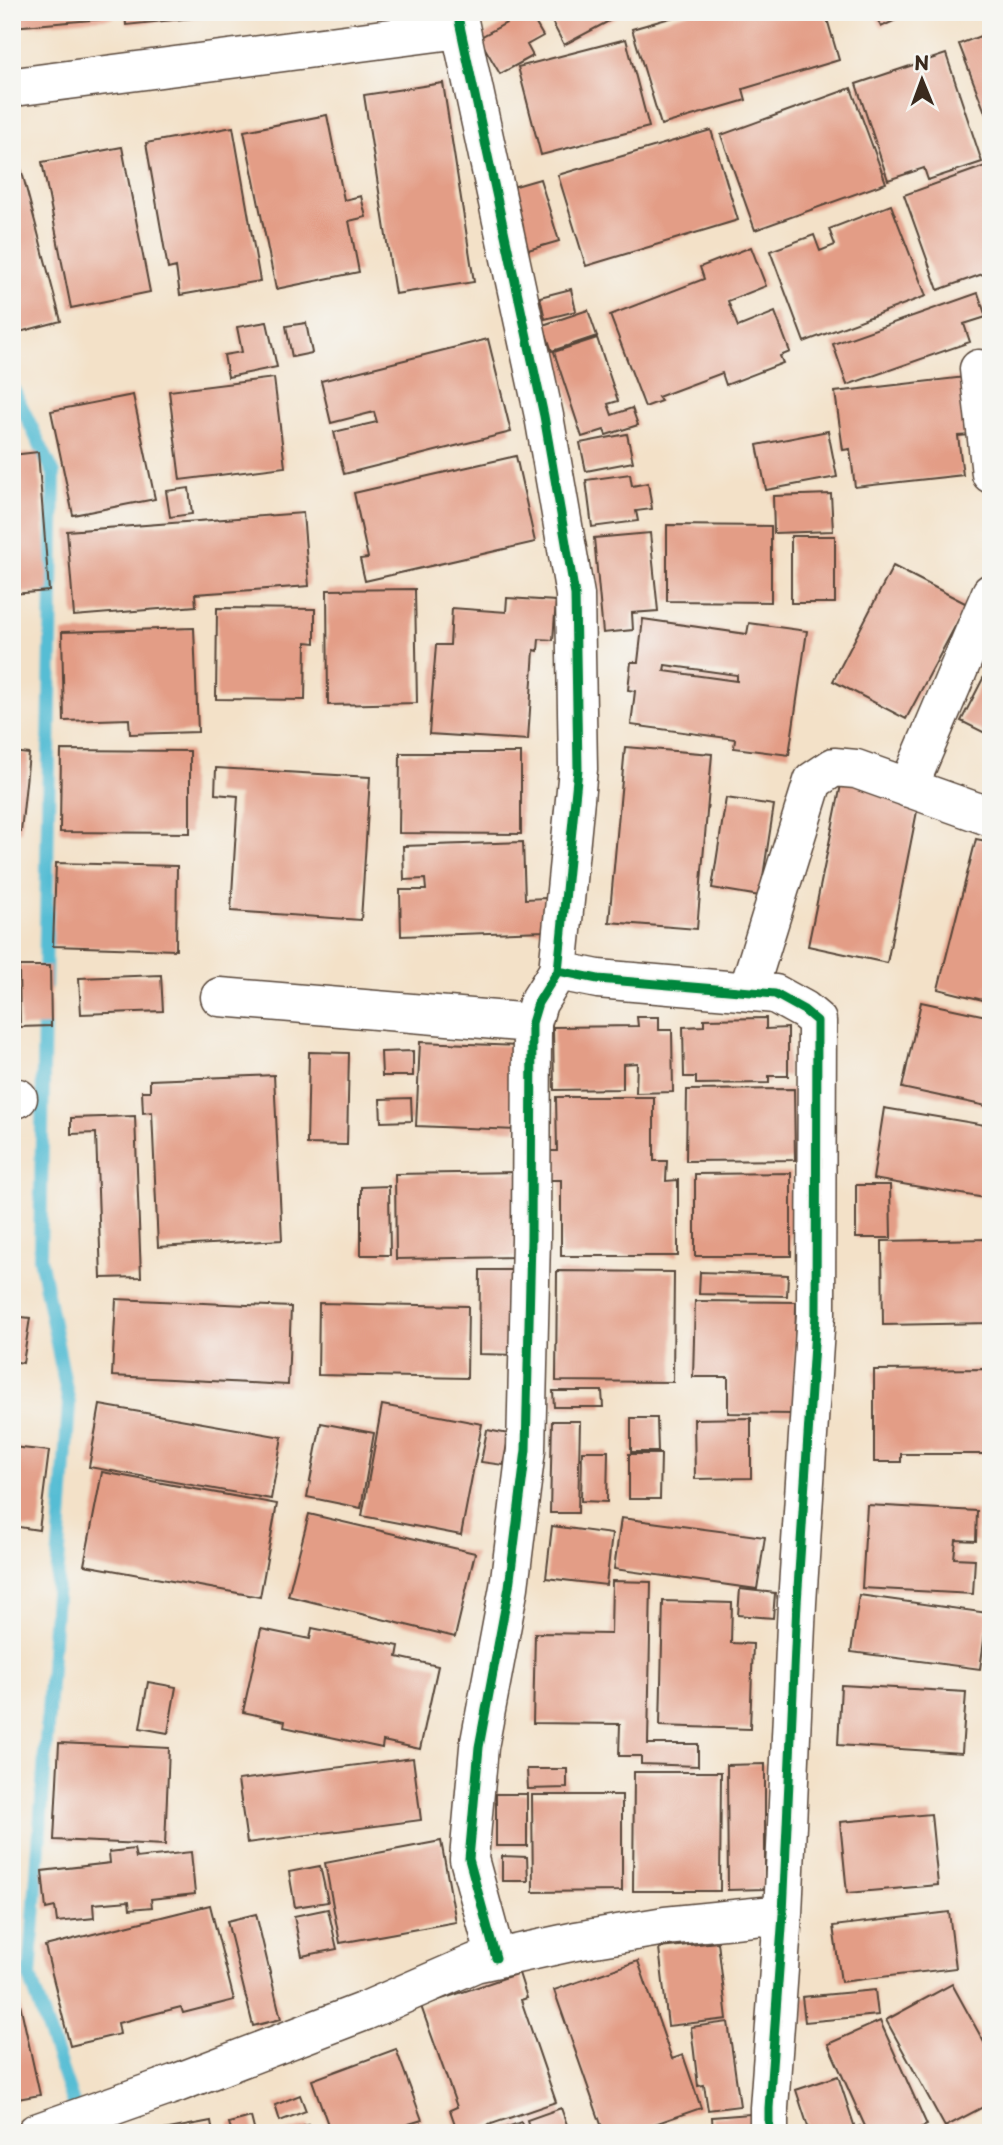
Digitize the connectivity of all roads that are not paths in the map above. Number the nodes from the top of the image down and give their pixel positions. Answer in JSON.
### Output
{"nodes":[{"id":1,"x":458,"y":21,"type":"edge"},
{"id":2,"x":22,"y":86,"type":"dead end"},
{"id":3,"x":979,"y":369,"type":"dead end"},
{"id":4,"x":991,"y":474,"type":"edge"},
{"id":5,"x":991,"y":593,"type":"edge"},
{"id":6,"x":908,"y":788,"type":"junction"},
{"id":7,"x":991,"y":817,"type":"edge"},
{"id":8,"x":558,"y":971,"type":"junction"},
{"id":9,"x":748,"y":991,"type":"junction"},
{"id":10,"x":220,"y":997,"type":"dead end"},
{"id":11,"x":532,"y":1023,"type":"junction"},
{"id":12,"x":783,"y":1914,"type":"junction"},
{"id":13,"x":496,"y":1958,"type":"junction"},
{"id":14,"x":36,"y":2133,"type":"edge"},
{"id":15,"x":769,"y":2133,"type":"edge"}],
"edges":[{"from":1,"to":2,"type":"street"},
{"from":1,"to":8,"type":"street"},
{"from":3,"to":4,"type":"street"},
{"from":5,"to":6,"type":"street"},
{"from":6,"to":7,"type":"street"},
{"from":6,"to":9,"type":"street"},
{"from":8,"to":9,"type":"street"},
{"from":8,"to":11,"type":"street"},
{"from":9,"to":12,"type":"street"},
{"from":10,"to":11,"type":"street"},
{"from":11,"to":13,"type":"street"},
{"from":12,"to":13,"type":"street"},
{"from":12,"to":15,"type":"street"},
{"from":13,"to":14,"type":"street"}]}
